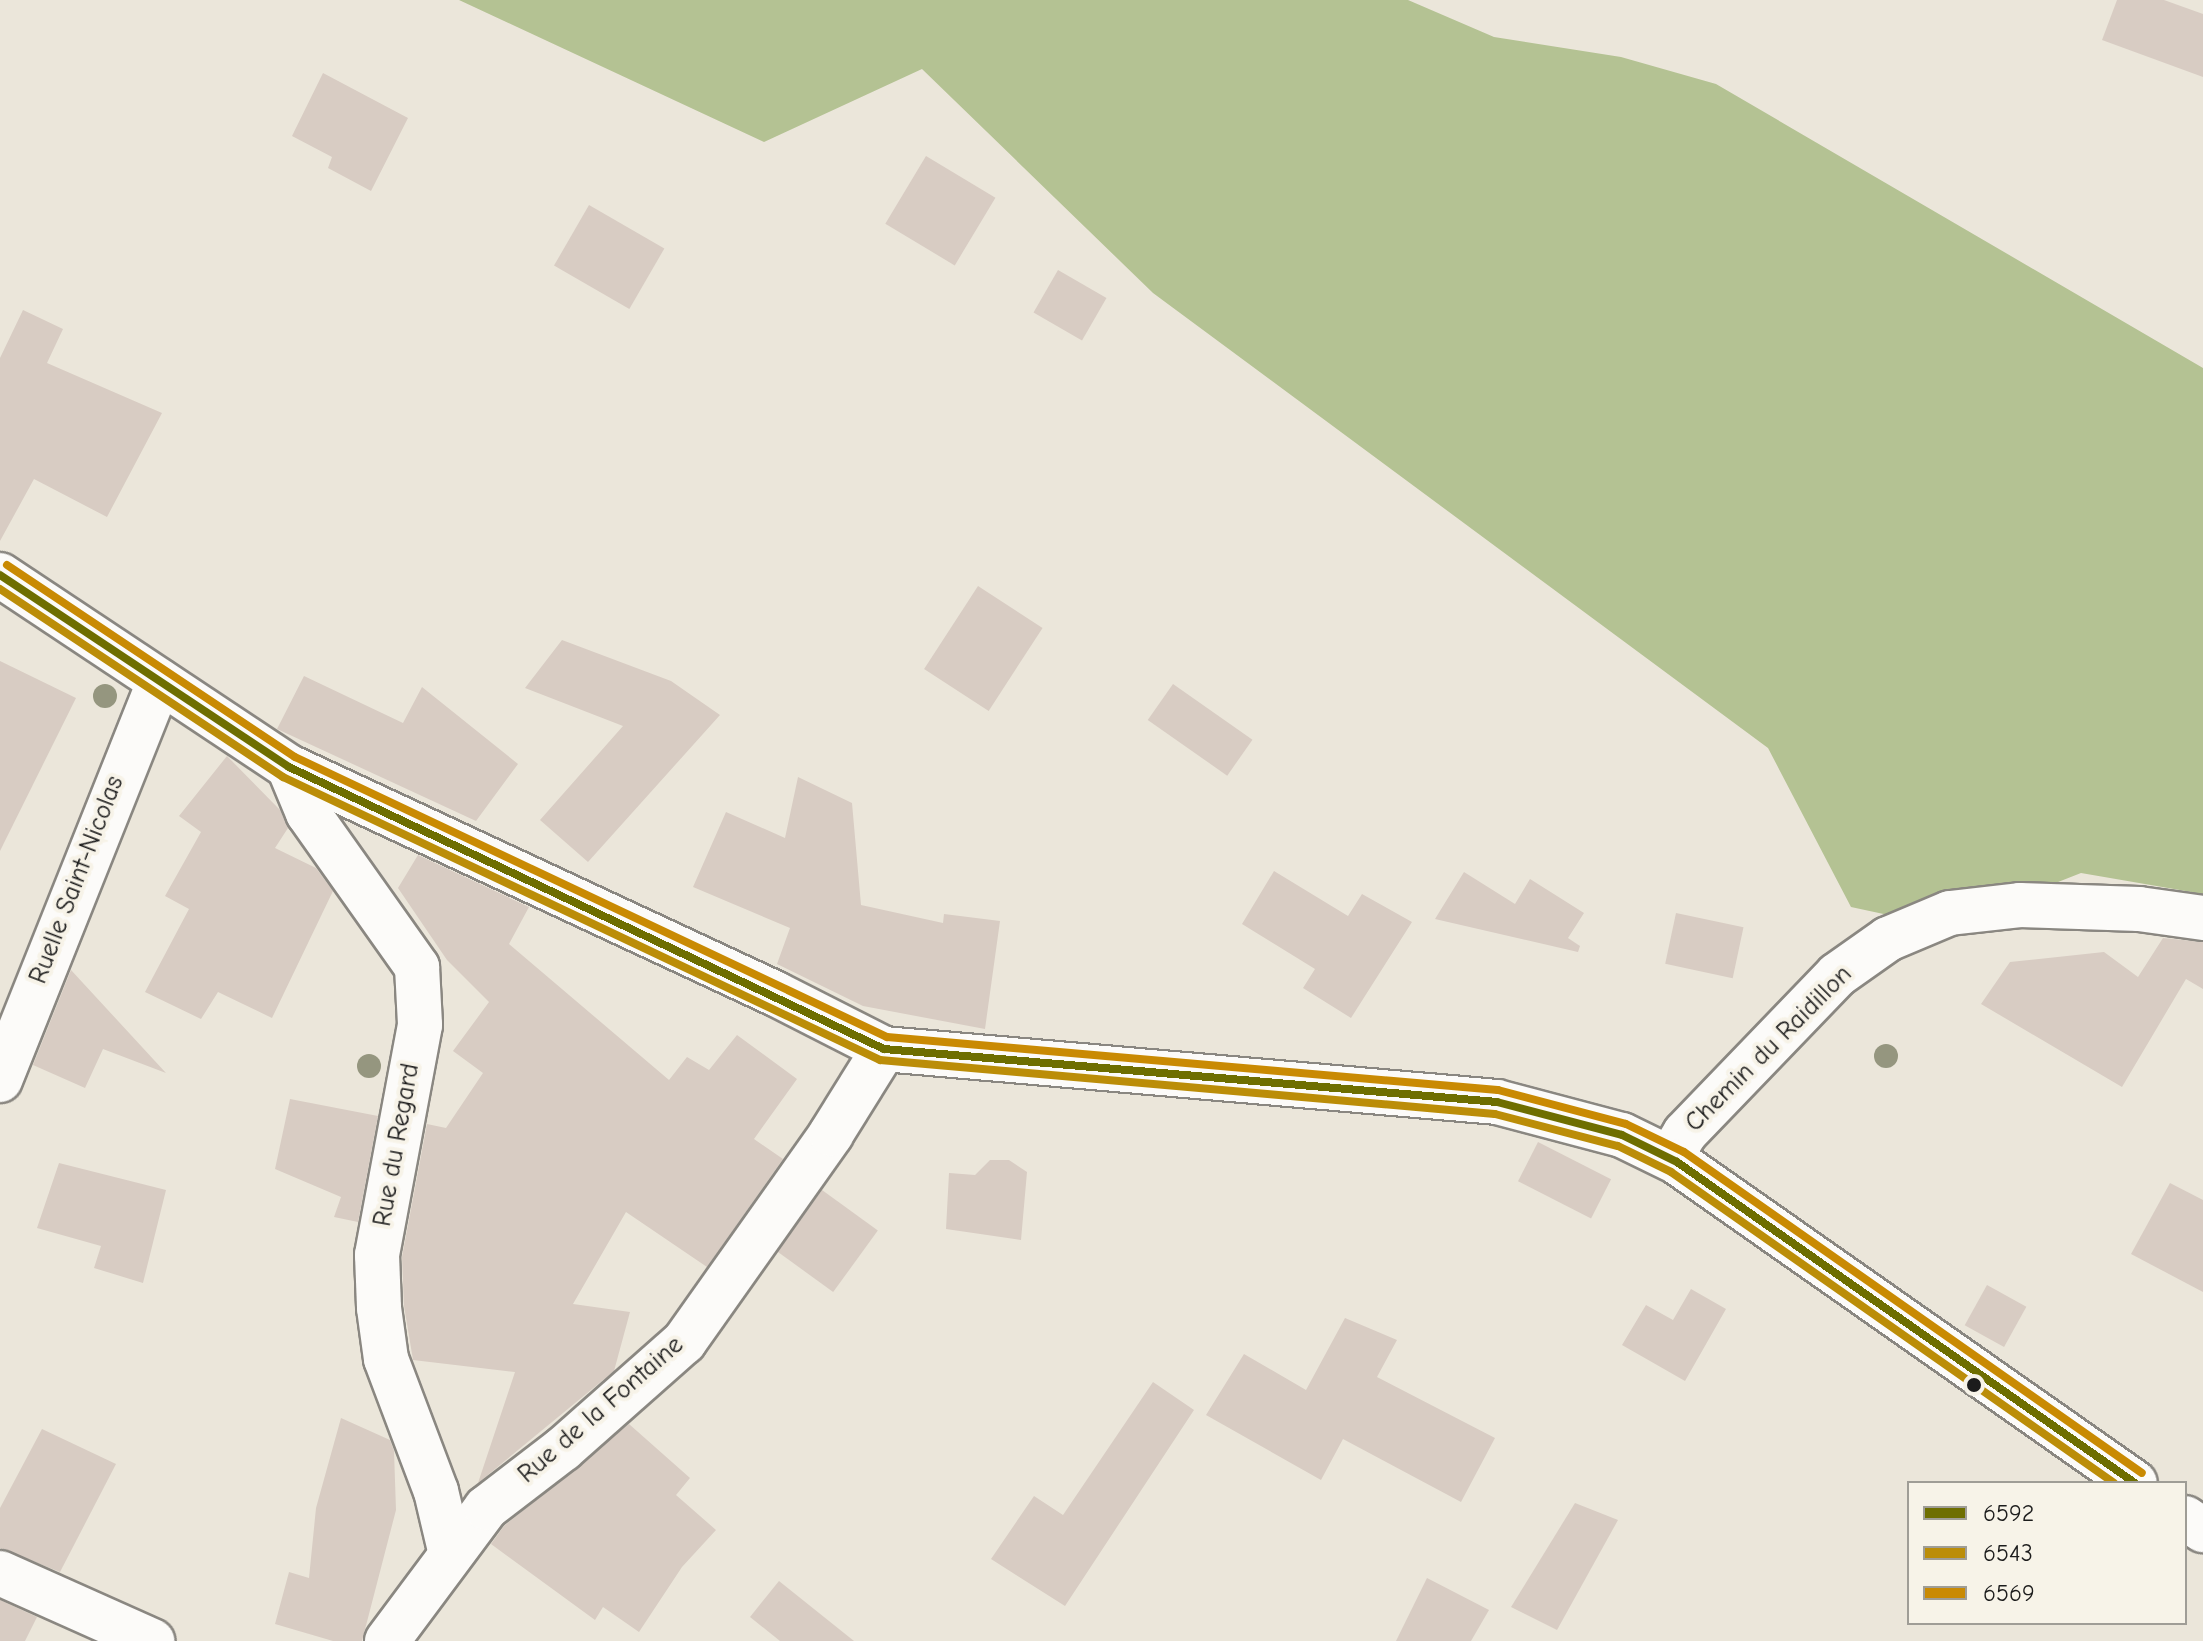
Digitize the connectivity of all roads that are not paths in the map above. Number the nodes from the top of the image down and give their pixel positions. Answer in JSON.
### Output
{"nodes":[{"id":1,"x":0,"y":575,"type":"edge"},
{"id":2,"x":159,"y":682,"type":"junction"},
{"id":3,"x":289,"y":767,"type":"junction"},
{"id":4,"x":2203,"y":918,"type":"edge"},
{"id":5,"x":884,"y":1049,"type":"junction"},
{"id":6,"x":0,"y":1080,"type":"edge"},
{"id":7,"x":1670,"y":1158,"type":"junction"},
{"id":8,"x":2132,"y":1481,"type":"edge"},
{"id":9,"x":450,"y":1550,"type":"junction"},
{"id":10,"x":0,"y":1573,"type":"edge"},
{"id":11,"x":152,"y":1641,"type":"edge"},
{"id":12,"x":387,"y":1641,"type":"edge"}],
"edges":[{"from":1,"to":2,"type":"street"},
{"from":2,"to":3,"type":"street"},
{"from":2,"to":6,"type":"street","name":"Ruelle Saint-Nicolas"},
{"from":3,"to":5,"type":"street"},
{"from":3,"to":9,"type":"street","name":"Rue du Regard"},
{"from":4,"to":7,"type":"street","name":"Chemin du Raidillon"},
{"from":5,"to":7,"type":"street"},
{"from":5,"to":9,"type":"street","name":"Rue de la Fontaine"},
{"from":7,"to":8,"type":"street"},
{"from":9,"to":12,"type":"street","name":"Rue de la Fontaine"},
{"from":10,"to":11,"type":"street"}]}
